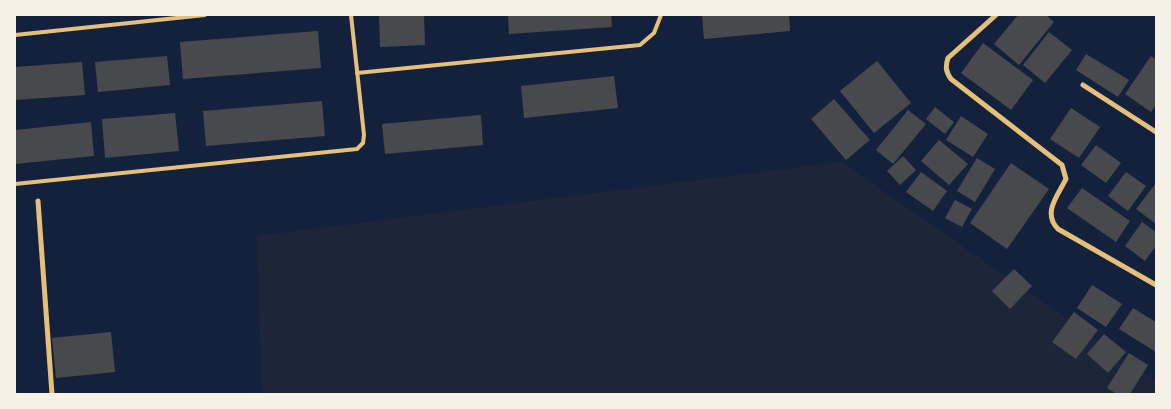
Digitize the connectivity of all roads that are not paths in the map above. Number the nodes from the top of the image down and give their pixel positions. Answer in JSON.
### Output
{"nodes":[{"id":1,"x":205,"y":15,"type":"edge"},
{"id":2,"x":352,"y":15,"type":"edge"},
{"id":3,"x":661,"y":15,"type":"edge"},
{"id":4,"x":996,"y":15,"type":"edge"},
{"id":5,"x":15,"y":35,"type":"edge"},
{"id":6,"x":357,"y":73,"type":"junction"},
{"id":7,"x":1083,"y":85,"type":"dead end"},
{"id":8,"x":1156,"y":132,"type":"edge"},
{"id":9,"x":15,"y":184,"type":"edge"},
{"id":10,"x":38,"y":201,"type":"dead end"},
{"id":11,"x":1156,"y":285,"type":"edge"},
{"id":12,"x":52,"y":394,"type":"edge"}],
"edges":[{"from":1,"to":5,"type":"lane"},
{"from":2,"to":6,"type":"lane"},
{"from":3,"to":6,"type":"lane"},
{"from":4,"to":11,"type":"street"},
{"from":6,"to":9,"type":"lane"},
{"from":7,"to":8,"type":"street"},
{"from":10,"to":12,"type":"street"}]}
